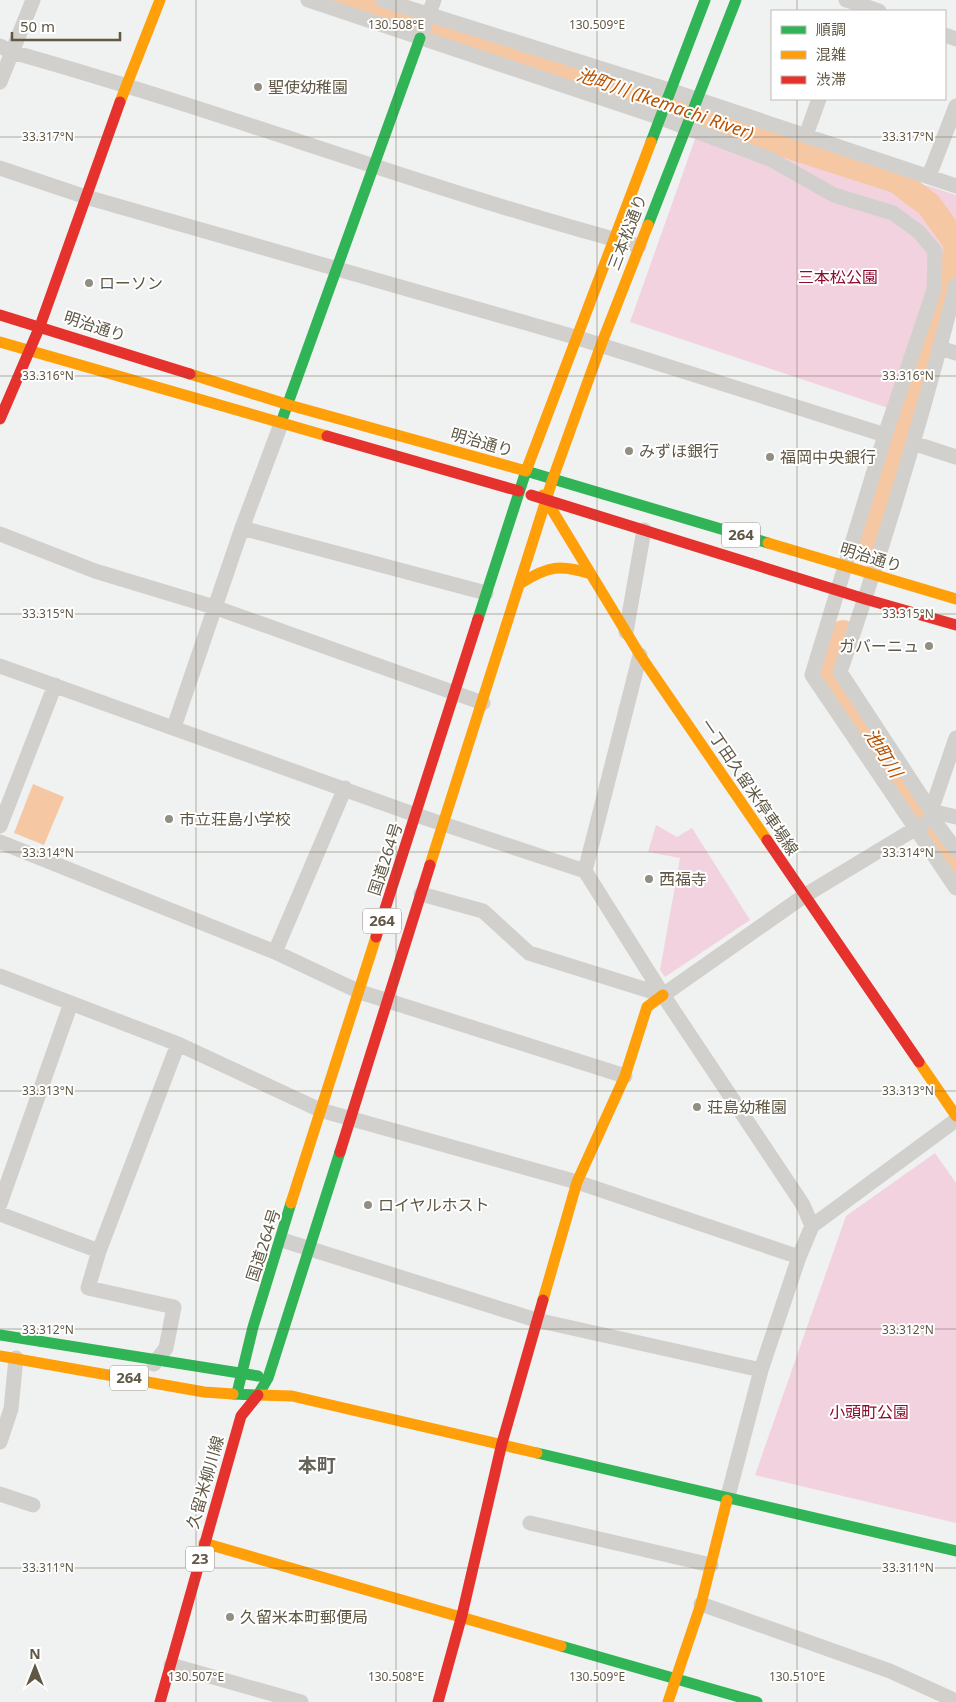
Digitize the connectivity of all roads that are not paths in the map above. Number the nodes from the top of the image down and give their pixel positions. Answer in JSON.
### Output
{"nodes":[{"id":1,"x":33,"y":0,"type":"edge"},
{"id":2,"x":160,"y":0,"type":"edge"},
{"id":3,"x":308,"y":0,"type":"edge"},
{"id":4,"x":383,"y":0,"type":"edge"},
{"id":5,"x":434,"y":0,"type":"edge"},
{"id":6,"x":705,"y":0,"type":"edge"},
{"id":7,"x":736,"y":0,"type":"edge"},
{"id":8,"x":849,"y":4,"type":"edge"},
{"id":9,"x":875,"y":10,"type":"edge"},
{"id":10,"x":428,"y":16,"type":"junction"},
{"id":11,"x":420,"y":38,"type":"junction"},
{"id":12,"x":6,"y":49,"type":"edge"},
{"id":13,"x":0,"y":82,"type":"edge"},
{"id":14,"x":126,"y":84,"type":"junction"},
{"id":15,"x":672,"y":91,"type":"junction"},
{"id":16,"x":697,"y":99,"type":"junction"},
{"id":17,"x":819,"y":100,"type":"edge"},
{"id":18,"x":956,"y":106,"type":"edge"},
{"id":19,"x":661,"y":118,"type":"junction"},
{"id":20,"x":686,"y":127,"type":"junction"},
{"id":21,"x":806,"y":135,"type":"junction"},
{"id":22,"x":375,"y":166,"type":"junction"},
{"id":23,"x":0,"y":168,"type":"edge"},
{"id":24,"x":929,"y":176,"type":"junction"},
{"id":25,"x":956,"y":186,"type":"edge"},
{"id":26,"x":86,"y":197,"type":"junction"},
{"id":27,"x":613,"y":239,"type":"junction"},
{"id":28,"x":640,"y":246,"type":"junction"},
{"id":29,"x":337,"y":269,"type":"junction"},
{"id":30,"x":956,"y":285,"type":"edge"},
{"id":31,"x":0,"y":316,"type":"edge"},
{"id":32,"x":40,"y":326,"type":"junction"},
{"id":33,"x":575,"y":337,"type":"junction"},
{"id":34,"x":0,"y":342,"type":"edge"},
{"id":35,"x":601,"y":345,"type":"junction"},
{"id":36,"x":940,"y":348,"type":"junction"},
{"id":37,"x":30,"y":350,"type":"junction"},
{"id":38,"x":956,"y":353,"type":"edge"},
{"id":39,"x":289,"y":405,"type":"junction"},
{"id":40,"x":0,"y":419,"type":"edge"},
{"id":41,"x":281,"y":424,"type":"junction"},
{"id":42,"x":885,"y":435,"type":"junction"},
{"id":43,"x":913,"y":443,"type":"junction"},
{"id":44,"x":956,"y":457,"type":"edge"},
{"id":45,"x":526,"y":471,"type":"junction"},
{"id":46,"x":553,"y":478,"type":"junction"},
{"id":47,"x":519,"y":491,"type":"junction"},
{"id":48,"x":547,"y":500,"type":"junction"},
{"id":49,"x":242,"y":528,"type":"junction"},
{"id":50,"x":644,"y":530,"type":"junction"},
{"id":51,"x":0,"y":534,"type":"edge"},
{"id":52,"x":846,"y":566,"type":"junction"},
{"id":53,"x":591,"y":574,"type":"junction"},
{"id":54,"x":873,"y":575,"type":"junction"},
{"id":55,"x":521,"y":583,"type":"junction"},
{"id":56,"x":838,"y":590,"type":"junction"},
{"id":57,"x":486,"y":593,"type":"junction"},
{"id":58,"x":865,"y":599,"type":"junction"},
{"id":59,"x":956,"y":599,"type":"edge"},
{"id":60,"x":214,"y":607,"type":"junction"},
{"id":61,"x":956,"y":624,"type":"edge"},
{"id":62,"x":626,"y":632,"type":"junction"},
{"id":63,"x":640,"y":655,"type":"junction"},
{"id":64,"x":0,"y":666,"type":"edge"},
{"id":65,"x":55,"y":684,"type":"junction"},
{"id":66,"x":454,"y":692,"type":"junction"},
{"id":67,"x":482,"y":703,"type":"junction"},
{"id":68,"x":174,"y":726,"type":"junction"},
{"id":69,"x":956,"y":738,"type":"edge"},
{"id":70,"x":345,"y":788,"type":"junction"},
{"id":71,"x":416,"y":815,"type":"junction"},
{"id":72,"x":932,"y":815,"type":"junction"},
{"id":73,"x":956,"y":817,"type":"edge"},
{"id":74,"x":444,"y":824,"type":"junction"},
{"id":75,"x":0,"y":826,"type":"edge"},
{"id":76,"x":915,"y":827,"type":"junction"},
{"id":77,"x":0,"y":842,"type":"edge"},
{"id":78,"x":956,"y":850,"type":"edge"},
{"id":79,"x":586,"y":870,"type":"junction"},
{"id":80,"x":956,"y":888,"type":"edge"},
{"id":81,"x":422,"y":894,"type":"junction"},
{"id":82,"x":804,"y":896,"type":"junction"},
{"id":83,"x":274,"y":952,"type":"junction"},
{"id":84,"x":0,"y":976,"type":"edge"},
{"id":85,"x":360,"y":992,"type":"junction"},
{"id":86,"x":663,"y":996,"type":"junction"},
{"id":87,"x":387,"y":1001,"type":"junction"},
{"id":88,"x":71,"y":1003,"type":"junction"},
{"id":89,"x":178,"y":1044,"type":"junction"},
{"id":90,"x":625,"y":1076,"type":"junction"},
{"id":91,"x":320,"y":1110,"type":"junction"},
{"id":92,"x":956,"y":1116,"type":"edge"},
{"id":93,"x":349,"y":1118,"type":"junction"},
{"id":94,"x":956,"y":1120,"type":"edge"},
{"id":95,"x":577,"y":1182,"type":"junction"},
{"id":96,"x":0,"y":1204,"type":"edge"},
{"id":97,"x":0,"y":1214,"type":"edge"},
{"id":98,"x":812,"y":1226,"type":"junction"},
{"id":99,"x":282,"y":1240,"type":"junction"},
{"id":100,"x":308,"y":1248,"type":"junction"},
{"id":101,"x":99,"y":1251,"type":"junction"},
{"id":102,"x":799,"y":1257,"type":"junction"},
{"id":103,"x":536,"y":1320,"type":"junction"},
{"id":104,"x":0,"y":1335,"type":"edge"},
{"id":105,"x":0,"y":1356,"type":"edge"},
{"id":106,"x":16,"y":1358,"type":"junction"},
{"id":107,"x":155,"y":1360,"type":"junction"},
{"id":108,"x":761,"y":1370,"type":"junction"},
{"id":109,"x":242,"y":1372,"type":"junction"},
{"id":110,"x":268,"y":1378,"type":"junction"},
{"id":111,"x":149,"y":1382,"type":"junction"},
{"id":112,"x":238,"y":1394,"type":"junction"},
{"id":113,"x":258,"y":1395,"type":"junction"},
{"id":114,"x":292,"y":1396,"type":"junction"},
{"id":115,"x":241,"y":1416,"type":"junction"},
{"id":116,"x":0,"y":1442,"type":"edge"},
{"id":117,"x":502,"y":1443,"type":"junction"},
{"id":118,"x":0,"y":1494,"type":"edge"},
{"id":119,"x":727,"y":1500,"type":"junction"},
{"id":120,"x":33,"y":1505,"type":"dead end"},
{"id":121,"x":530,"y":1523,"type":"dead end"},
{"id":122,"x":204,"y":1543,"type":"junction"},
{"id":123,"x":956,"y":1550,"type":"edge"},
{"id":124,"x":711,"y":1565,"type":"junction"},
{"id":125,"x":701,"y":1604,"type":"junction"},
{"id":126,"x":462,"y":1616,"type":"junction"},
{"id":127,"x":171,"y":1664,"type":"junction"},
{"id":128,"x":676,"y":1679,"type":"junction"},
{"id":129,"x":956,"y":1701,"type":"edge"},
{"id":130,"x":160,"y":1702,"type":"edge"},
{"id":131,"x":301,"y":1702,"type":"edge"},
{"id":132,"x":438,"y":1702,"type":"edge"},
{"id":133,"x":668,"y":1702,"type":"edge"},
{"id":134,"x":757,"y":1702,"type":"edge"}],
"edges":[{"from":1,"to":12,"type":"street"},
{"from":2,"to":14,"type":"main road"},
{"from":3,"to":11,"type":"street"},
{"from":4,"to":10,"type":"street"},
{"from":5,"to":10,"type":"street"},
{"from":6,"to":15,"type":"main road","name":"三本松通り"},
{"from":7,"to":16,"type":"main road","name":"三本松通り"},
{"from":8,"to":9,"type":"street"},
{"from":10,"to":11,"type":"street"},
{"from":10,"to":15,"type":"street"},
{"from":11,"to":19,"type":"street"},
{"from":11,"to":22,"type":"main road"},
{"from":12,"to":13,"type":"street"},
{"from":12,"to":14,"type":"street"},
{"from":14,"to":22,"type":"street"},
{"from":14,"to":26,"type":"main road"},
{"from":15,"to":16,"type":"street"},
{"from":15,"to":19,"type":"main road","name":"三本松通り"},
{"from":16,"to":20,"type":"main road","name":"三本松通り"},
{"from":16,"to":21,"type":"street"},
{"from":17,"to":21,"type":"street"},
{"from":18,"to":24,"type":"street"},
{"from":19,"to":20,"type":"street"},
{"from":19,"to":27,"type":"main road","name":"三本松通り"},
{"from":20,"to":28,"type":"main road","name":"三本松通り"},
{"from":20,"to":42,"type":"street"},
{"from":21,"to":24,"type":"street"},
{"from":22,"to":27,"type":"street"},
{"from":22,"to":29,"type":"main road"},
{"from":23,"to":26,"type":"street"},
{"from":24,"to":25,"type":"street"},
{"from":26,"to":29,"type":"street"},
{"from":26,"to":32,"type":"main road"},
{"from":27,"to":28,"type":"street"},
{"from":27,"to":33,"type":"main road","name":"三本松通り"},
{"from":28,"to":35,"type":"main road","name":"三本松通り"},
{"from":29,"to":33,"type":"street"},
{"from":29,"to":39,"type":"main road"},
{"from":30,"to":36,"type":"street"},
{"from":31,"to":32,"type":"main road","name":"明治通り"},
{"from":32,"to":37,"type":"main road"},
{"from":32,"to":39,"type":"main road","name":"明治通り"},
{"from":33,"to":35,"type":"street"},
{"from":33,"to":45,"type":"main road","name":"三本松通り"},
{"from":34,"to":37,"type":"main road"},
{"from":35,"to":42,"type":"street"},
{"from":35,"to":46,"type":"main road","name":"三本松通り"},
{"from":36,"to":38,"type":"street"},
{"from":36,"to":43,"type":"street"},
{"from":37,"to":40,"type":"main road"},
{"from":37,"to":41,"type":"main road"},
{"from":39,"to":41,"type":"main road"},
{"from":39,"to":45,"type":"main road","name":"明治通り"},
{"from":41,"to":47,"type":"main road"},
{"from":41,"to":49,"type":"street"},
{"from":42,"to":52,"type":"street"},
{"from":43,"to":44,"type":"street"},
{"from":43,"to":54,"type":"street"},
{"from":45,"to":46,"type":"main road","name":"明治通り","number":"264"},
{"from":45,"to":47,"type":"main road","name":"国道264号","number":"264"},
{"from":45,"to":48,"type":"main road","name":"一丁田久留米停車場線"},
{"from":46,"to":48,"type":"main road","number":"264"},
{"from":46,"to":52,"type":"main road","name":"明治通り","number":"264"},
{"from":47,"to":48,"type":"main road","number":"264"},
{"from":47,"to":57,"type":"main road","name":"国道264号","number":"264"},
{"from":48,"to":50,"type":"main road","number":"264"},
{"from":48,"to":53,"type":"main road","name":"一丁田久留米停車場線"},
{"from":48,"to":55,"type":"main road","number":"264"},
{"from":49,"to":57,"type":"street"},
{"from":49,"to":60,"type":"street"},
{"from":50,"to":56,"type":"main road","number":"264"},
{"from":50,"to":62,"type":"street"},
{"from":51,"to":60,"type":"street"},
{"from":52,"to":54,"type":"main road","name":"明治通り","number":"264"},
{"from":52,"to":56,"type":"street"},
{"from":53,"to":55,"type":"main road"},
{"from":53,"to":62,"type":"main road","name":"一丁田久留米停車場線"},
{"from":54,"to":58,"type":"street"},
{"from":54,"to":59,"type":"main road","name":"明治通り","number":"264"},
{"from":55,"to":67,"type":"main road","number":"264"},
{"from":56,"to":58,"type":"main road","number":"264"},
{"from":56,"to":76,"type":"street"},
{"from":57,"to":66,"type":"main road","name":"国道264号","number":"264"},
{"from":58,"to":61,"type":"main road","number":"264"},
{"from":58,"to":72,"type":"street"},
{"from":60,"to":66,"type":"street"},
{"from":60,"to":68,"type":"street"},
{"from":62,"to":63,"type":"main road","name":"一丁田久留米停車場線"},
{"from":63,"to":79,"type":"street"},
{"from":63,"to":82,"type":"main road","name":"一丁田久留米停車場線"},
{"from":64,"to":65,"type":"street"},
{"from":65,"to":68,"type":"street"},
{"from":65,"to":75,"type":"street"},
{"from":66,"to":67,"type":"street"},
{"from":66,"to":71,"type":"main road","name":"国道264号","number":"264"},
{"from":67,"to":74,"type":"main road","number":"264"},
{"from":68,"to":70,"type":"street"},
{"from":69,"to":72,"type":"street"},
{"from":70,"to":71,"type":"street"},
{"from":70,"to":83,"type":"street"},
{"from":71,"to":74,"type":"street"},
{"from":71,"to":85,"type":"main road","name":"国道264号","number":"264"},
{"from":72,"to":73,"type":"street"},
{"from":72,"to":76,"type":"street"},
{"from":72,"to":78,"type":"street"},
{"from":74,"to":79,"type":"street"},
{"from":74,"to":81,"type":"main road","number":"264"},
{"from":76,"to":80,"type":"street"},
{"from":76,"to":82,"type":"street"},
{"from":77,"to":83,"type":"street"},
{"from":79,"to":86,"type":"street"},
{"from":81,"to":86,"type":"street"},
{"from":81,"to":87,"type":"main road","number":"264"},
{"from":82,"to":86,"type":"street"},
{"from":82,"to":92,"type":"main road","name":"一丁田久留米停車場線"},
{"from":83,"to":85,"type":"street"},
{"from":84,"to":88,"type":"street"},
{"from":85,"to":87,"type":"street"},
{"from":85,"to":91,"type":"main road","name":"国道264号","number":"264"},
{"from":86,"to":90,"type":"main road"},
{"from":86,"to":98,"type":"street"},
{"from":87,"to":90,"type":"street"},
{"from":87,"to":93,"type":"main road","number":"264"},
{"from":88,"to":89,"type":"street"},
{"from":88,"to":96,"type":"street"},
{"from":89,"to":91,"type":"street"},
{"from":89,"to":101,"type":"street"},
{"from":90,"to":95,"type":"main road"},
{"from":91,"to":93,"type":"street"},
{"from":91,"to":99,"type":"main road","name":"国道264号","number":"264"},
{"from":93,"to":95,"type":"street"},
{"from":93,"to":100,"type":"main road","number":"264"},
{"from":94,"to":98,"type":"street"},
{"from":95,"to":102,"type":"street"},
{"from":95,"to":103,"type":"main road"},
{"from":97,"to":101,"type":"street"},
{"from":98,"to":102,"type":"street"},
{"from":99,"to":100,"type":"street"},
{"from":99,"to":109,"type":"main road","name":"国道264号","number":"264"},
{"from":100,"to":103,"type":"street"},
{"from":100,"to":110,"type":"main road","number":"264"},
{"from":101,"to":107,"type":"street"},
{"from":102,"to":108,"type":"street"},
{"from":103,"to":108,"type":"street"},
{"from":103,"to":117,"type":"main road"},
{"from":104,"to":107,"type":"main road","number":"264"},
{"from":105,"to":106,"type":"main road","number":"264"},
{"from":106,"to":111,"type":"main road","number":"264"},
{"from":106,"to":116,"type":"street"},
{"from":107,"to":109,"type":"main road","number":"264"},
{"from":107,"to":111,"type":"street"},
{"from":108,"to":119,"type":"street"},
{"from":109,"to":110,"type":"main road","number":"264"},
{"from":109,"to":112,"type":"main road","name":"国道264号","number":"264"},
{"from":110,"to":113,"type":"main road","number":"264"},
{"from":110,"to":114,"type":"main road"},
{"from":111,"to":112,"type":"main road","number":"264"},
{"from":112,"to":113,"type":"main road","number":"264"},
{"from":112,"to":115,"type":"main road","name":"久留米柳川線","number":"23"},
{"from":113,"to":114,"type":"main road"},
{"from":113,"to":115,"type":"main road","name":"久留米柳川線","number":"23"},
{"from":114,"to":117,"type":"main road"},
{"from":115,"to":122,"type":"main road","name":"久留米柳川線","number":"23"},
{"from":117,"to":119,"type":"main road"},
{"from":117,"to":126,"type":"main road"},
{"from":118,"to":120,"type":"street"},
{"from":119,"to":123,"type":"main road"},
{"from":119,"to":124,"type":"main road"},
{"from":121,"to":124,"type":"street"},
{"from":122,"to":126,"type":"main road"},
{"from":122,"to":127,"type":"main road","name":"久留米柳川線","number":"23"},
{"from":124,"to":125,"type":"main road"},
{"from":125,"to":128,"type":"main road"},
{"from":125,"to":129,"type":"street"},
{"from":126,"to":128,"type":"main road"},
{"from":126,"to":132,"type":"main road"},
{"from":127,"to":130,"type":"main road","name":"久留米柳川線","number":"23"},
{"from":127,"to":131,"type":"street"},
{"from":128,"to":133,"type":"main road"},
{"from":128,"to":134,"type":"main road"}]}
